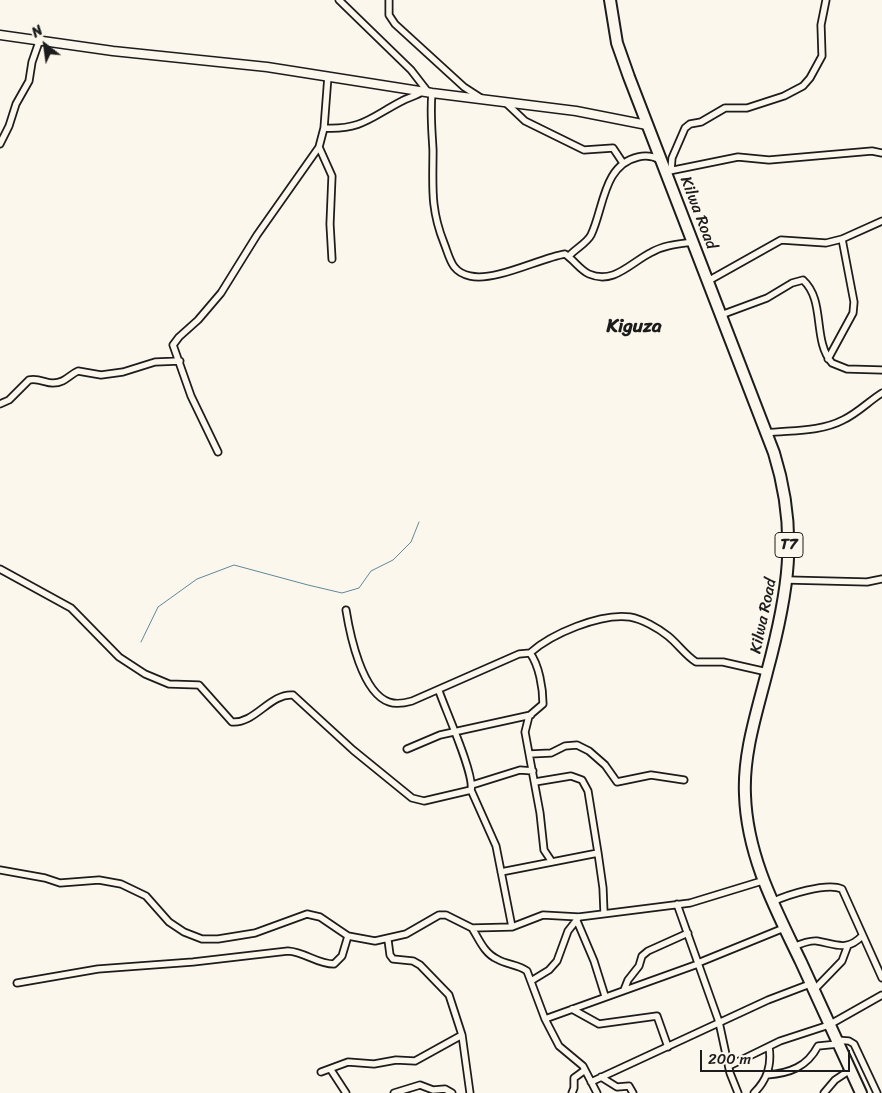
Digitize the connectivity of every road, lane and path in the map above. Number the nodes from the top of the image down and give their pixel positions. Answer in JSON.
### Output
{"nodes":[{"id":1,"x":339,"y":0,"type":"edge"},
{"id":2,"x":389,"y":0,"type":"edge"},
{"id":3,"x":610,"y":0,"type":"edge"},
{"id":4,"x":826,"y":0,"type":"edge"},
{"id":5,"x":0,"y":34,"type":"edge"},
{"id":6,"x":40,"y":39,"type":"junction"},
{"id":7,"x":328,"y":76,"type":"junction"},
{"id":8,"x":428,"y":92,"type":"junction"},
{"id":9,"x":481,"y":98,"type":"junction"},
{"id":10,"x":506,"y":103,"type":"junction"},
{"id":11,"x":646,"y":125,"type":"junction"},
{"id":12,"x":324,"y":128,"type":"junction"},
{"id":13,"x":0,"y":144,"type":"edge"},
{"id":14,"x":319,"y":147,"type":"junction"},
{"id":15,"x":882,"y":153,"type":"edge"},
{"id":16,"x":660,"y":161,"type":"junction"},
{"id":17,"x":623,"y":163,"type":"junction"},
{"id":18,"x":668,"y":172,"type":"junction"},
{"id":19,"x":882,"y":221,"type":"edge"},
{"id":20,"x":842,"y":239,"type":"junction"},
{"id":21,"x":693,"y":242,"type":"junction"},
{"id":22,"x":569,"y":256,"type":"junction"},
{"id":23,"x":332,"y":259,"type":"dead end"},
{"id":24,"x":708,"y":281,"type":"junction"},
{"id":25,"x":721,"y":315,"type":"junction"},
{"id":26,"x":828,"y":359,"type":"junction"},
{"id":27,"x":180,"y":361,"type":"junction"},
{"id":28,"x":882,"y":370,"type":"edge"},
{"id":29,"x":882,"y":393,"type":"edge"},
{"id":30,"x":0,"y":404,"type":"edge"},
{"id":31,"x":766,"y":433,"type":"junction"},
{"id":32,"x":218,"y":452,"type":"dead end"},
{"id":33,"x":0,"y":569,"type":"edge"},
{"id":34,"x":882,"y":579,"type":"edge"},
{"id":35,"x":788,"y":580,"type":"junction"},
{"id":36,"x":346,"y":610,"type":"dead end"},
{"id":37,"x":530,"y":653,"type":"junction"},
{"id":38,"x":768,"y":672,"type":"junction"},
{"id":39,"x":439,"y":691,"type":"junction"},
{"id":40,"x":531,"y":715,"type":"junction"},
{"id":41,"x":453,"y":733,"type":"junction"},
{"id":42,"x":407,"y":749,"type":"dead end"},
{"id":43,"x":530,"y":754,"type":"junction"},
{"id":44,"x":533,"y":771,"type":"junction"},
{"id":45,"x":684,"y":780,"type":"dead end"},
{"id":46,"x":535,"y":782,"type":"junction"},
{"id":47,"x":472,"y":787,"type":"junction"},
{"id":48,"x":598,"y":854,"type":"junction"},
{"id":49,"x":552,"y":862,"type":"junction"},
{"id":50,"x":0,"y":870,"type":"edge"},
{"id":51,"x":501,"y":872,"type":"junction"},
{"id":52,"x":762,"y":881,"type":"junction"},
{"id":53,"x":772,"y":902,"type":"junction"},
{"id":54,"x":677,"y":904,"type":"junction"},
{"id":55,"x":604,"y":913,"type":"junction"},
{"id":56,"x":578,"y":919,"type":"junction"},
{"id":57,"x":512,"y":927,"type":"junction"},
{"id":58,"x":472,"y":928,"type":"junction"},
{"id":59,"x":784,"y":928,"type":"junction"},
{"id":60,"x":688,"y":933,"type":"junction"},
{"id":61,"x":348,"y":936,"type":"junction"},
{"id":62,"x":862,"y":936,"type":"junction"},
{"id":63,"x":388,"y":940,"type":"junction"},
{"id":64,"x":848,"y":945,"type":"junction"},
{"id":65,"x":793,"y":947,"type":"junction"},
{"id":66,"x":698,"y":963,"type":"junction"},
{"id":67,"x":880,"y":970,"type":"edge"},
{"id":68,"x":882,"y":978,"type":"edge"},
{"id":69,"x":531,"y":981,"type":"junction"},
{"id":70,"x":17,"y":983,"type":"dead end"},
{"id":71,"x":812,"y":987,"type":"junction"},
{"id":72,"x":624,"y":990,"type":"junction"},
{"id":73,"x":882,"y":995,"type":"edge"},
{"id":74,"x":606,"y":996,"type":"junction"},
{"id":75,"x":572,"y":1009,"type":"junction"},
{"id":76,"x":545,"y":1019,"type":"junction"},
{"id":77,"x":719,"y":1022,"type":"junction"},
{"id":78,"x":829,"y":1025,"type":"junction"},
{"id":79,"x":462,"y":1035,"type":"junction"},
{"id":80,"x":837,"y":1042,"type":"junction"},
{"id":81,"x":668,"y":1047,"type":"junction"},
{"id":82,"x":769,"y":1047,"type":"junction"},
{"id":83,"x":729,"y":1066,"type":"junction"},
{"id":84,"x":331,"y":1070,"type":"junction"},
{"id":85,"x":585,"y":1070,"type":"junction"},
{"id":86,"x":850,"y":1070,"type":"junction"},
{"id":87,"x":320,"y":1072,"type":"dead end"},
{"id":88,"x":767,"y":1075,"type":"junction"},
{"id":89,"x":601,"y":1077,"type":"junction"},
{"id":90,"x":591,"y":1082,"type":"junction"},
{"id":91,"x":346,"y":1093,"type":"edge"},
{"id":92,"x":394,"y":1093,"type":"edge"},
{"id":93,"x":452,"y":1093,"type":"edge"},
{"id":94,"x":470,"y":1093,"type":"edge"},
{"id":95,"x":572,"y":1093,"type":"edge"},
{"id":96,"x":597,"y":1093,"type":"edge"},
{"id":97,"x":633,"y":1093,"type":"edge"},
{"id":98,"x":738,"y":1093,"type":"edge"},
{"id":99,"x":754,"y":1093,"type":"edge"},
{"id":100,"x":824,"y":1093,"type":"edge"},
{"id":101,"x":861,"y":1093,"type":"edge"},
{"id":102,"x":878,"y":1093,"type":"edge"}],
"edges":[{"from":1,"to":8,"type":"street"},
{"from":2,"to":9,"type":"street"},
{"from":3,"to":11,"type":"highway","name":"Kilwa Road","number":"T7"},
{"from":4,"to":18,"type":"street"},
{"from":5,"to":6,"type":"street"},
{"from":6,"to":7,"type":"street"},
{"from":6,"to":13,"type":"street"},
{"from":7,"to":8,"type":"street"},
{"from":7,"to":12,"type":"street"},
{"from":8,"to":9,"type":"street"},
{"from":8,"to":12,"type":"street"},
{"from":8,"to":22,"type":"street"},
{"from":9,"to":10,"type":"street"},
{"from":10,"to":11,"type":"street"},
{"from":10,"to":17,"type":"street"},
{"from":11,"to":16,"type":"highway","name":"Kilwa Road","number":"T7"},
{"from":12,"to":14,"type":"street"},
{"from":14,"to":23,"type":"street"},
{"from":14,"to":27,"type":"street"},
{"from":15,"to":18,"type":"street"},
{"from":16,"to":17,"type":"street"},
{"from":16,"to":18,"type":"highway","name":"Kilwa Road","number":"T7"},
{"from":17,"to":22,"type":"street"},
{"from":18,"to":21,"type":"highway","name":"Kilwa Road","number":"T7"},
{"from":19,"to":20,"type":"street"},
{"from":20,"to":24,"type":"street"},
{"from":20,"to":26,"type":"street"},
{"from":21,"to":22,"type":"street"},
{"from":21,"to":24,"type":"highway","name":"Kilwa Road","number":"T7"},
{"from":24,"to":25,"type":"highway","name":"Kilwa Road","number":"T7"},
{"from":25,"to":26,"type":"street"},
{"from":25,"to":31,"type":"highway","name":"Kilwa Road","number":"T7"},
{"from":26,"to":28,"type":"street"},
{"from":27,"to":30,"type":"street"},
{"from":27,"to":32,"type":"street"},
{"from":29,"to":31,"type":"street"},
{"from":31,"to":35,"type":"highway","name":"Kilwa Road","number":"T7"},
{"from":33,"to":47,"type":"street"},
{"from":34,"to":35,"type":"street"},
{"from":35,"to":38,"type":"highway","name":"Kilwa Road","number":"T7"},
{"from":36,"to":39,"type":"street"},
{"from":37,"to":38,"type":"street"},
{"from":37,"to":39,"type":"street"},
{"from":37,"to":40,"type":"street"},
{"from":38,"to":52,"type":"highway","name":"Kilwa Road","number":"T7"},
{"from":39,"to":41,"type":"street"},
{"from":40,"to":41,"type":"street"},
{"from":40,"to":43,"type":"street"},
{"from":41,"to":42,"type":"street"},
{"from":41,"to":47,"type":"street"},
{"from":43,"to":44,"type":"street"},
{"from":43,"to":45,"type":"street"},
{"from":44,"to":46,"type":"street"},
{"from":44,"to":47,"type":"street"},
{"from":46,"to":48,"type":"street"},
{"from":46,"to":49,"type":"street"},
{"from":47,"to":51,"type":"street"},
{"from":48,"to":49,"type":"street"},
{"from":48,"to":55,"type":"street"},
{"from":49,"to":51,"type":"street"},
{"from":50,"to":61,"type":"street"},
{"from":51,"to":57,"type":"street"},
{"from":52,"to":53,"type":"highway","name":"Kilwa Road","number":"T7"},
{"from":52,"to":54,"type":"street"},
{"from":53,"to":59,"type":"highway","name":"Kilwa Road","number":"T7"},
{"from":53,"to":62,"type":"street"},
{"from":54,"to":55,"type":"street"},
{"from":54,"to":60,"type":"street"},
{"from":55,"to":56,"type":"street"},
{"from":56,"to":57,"type":"street"},
{"from":56,"to":69,"type":"street"},
{"from":56,"to":74,"type":"street"},
{"from":57,"to":58,"type":"street"},
{"from":58,"to":63,"type":"street"},
{"from":58,"to":69,"type":"street"},
{"from":59,"to":65,"type":"highway","name":"Kilwa Road","number":"T7"},
{"from":59,"to":66,"type":"street"},
{"from":60,"to":66,"type":"street"},
{"from":60,"to":72,"type":"street"},
{"from":61,"to":63,"type":"street"},
{"from":61,"to":70,"type":"street"},
{"from":62,"to":64,"type":"street"},
{"from":62,"to":67,"type":"street"},
{"from":63,"to":79,"type":"street"},
{"from":64,"to":65,"type":"street"},
{"from":64,"to":71,"type":"street"},
{"from":65,"to":71,"type":"highway","name":"Kilwa Road","number":"T7"},
{"from":66,"to":72,"type":"street"},
{"from":66,"to":77,"type":"street"},
{"from":67,"to":68,"type":"street"},
{"from":69,"to":76,"type":"street"},
{"from":71,"to":77,"type":"street"},
{"from":71,"to":78,"type":"highway","name":"Kilwa Road","number":"T7"},
{"from":72,"to":74,"type":"street"},
{"from":73,"to":78,"type":"street"},
{"from":74,"to":75,"type":"street"},
{"from":75,"to":76,"type":"street"},
{"from":75,"to":81,"type":"street"},
{"from":76,"to":85,"type":"street"},
{"from":77,"to":81,"type":"street"},
{"from":77,"to":83,"type":"street"},
{"from":78,"to":80,"type":"highway","name":"Kilwa Road","number":"T7"},
{"from":78,"to":82,"type":"street"},
{"from":79,"to":84,"type":"street"},
{"from":79,"to":94,"type":"street"},
{"from":80,"to":86,"type":"highway","name":"Kilwa Road","number":"T7"},
{"from":80,"to":88,"type":"street"},
{"from":80,"to":102,"type":"street"},
{"from":81,"to":89,"type":"street"},
{"from":82,"to":83,"type":"street"},
{"from":82,"to":88,"type":"street"},
{"from":83,"to":98,"type":"street"},
{"from":84,"to":87,"type":"street"},
{"from":84,"to":91,"type":"street"},
{"from":85,"to":90,"type":"street"},
{"from":85,"to":95,"type":"street"},
{"from":86,"to":100,"type":"street"},
{"from":86,"to":101,"type":"highway","name":"Kilwa Road","number":"T7"},
{"from":88,"to":99,"type":"street"},
{"from":89,"to":90,"type":"street"},
{"from":89,"to":97,"type":"street"},
{"from":90,"to":96,"type":"street"},
{"from":92,"to":93,"type":"street"}]}
